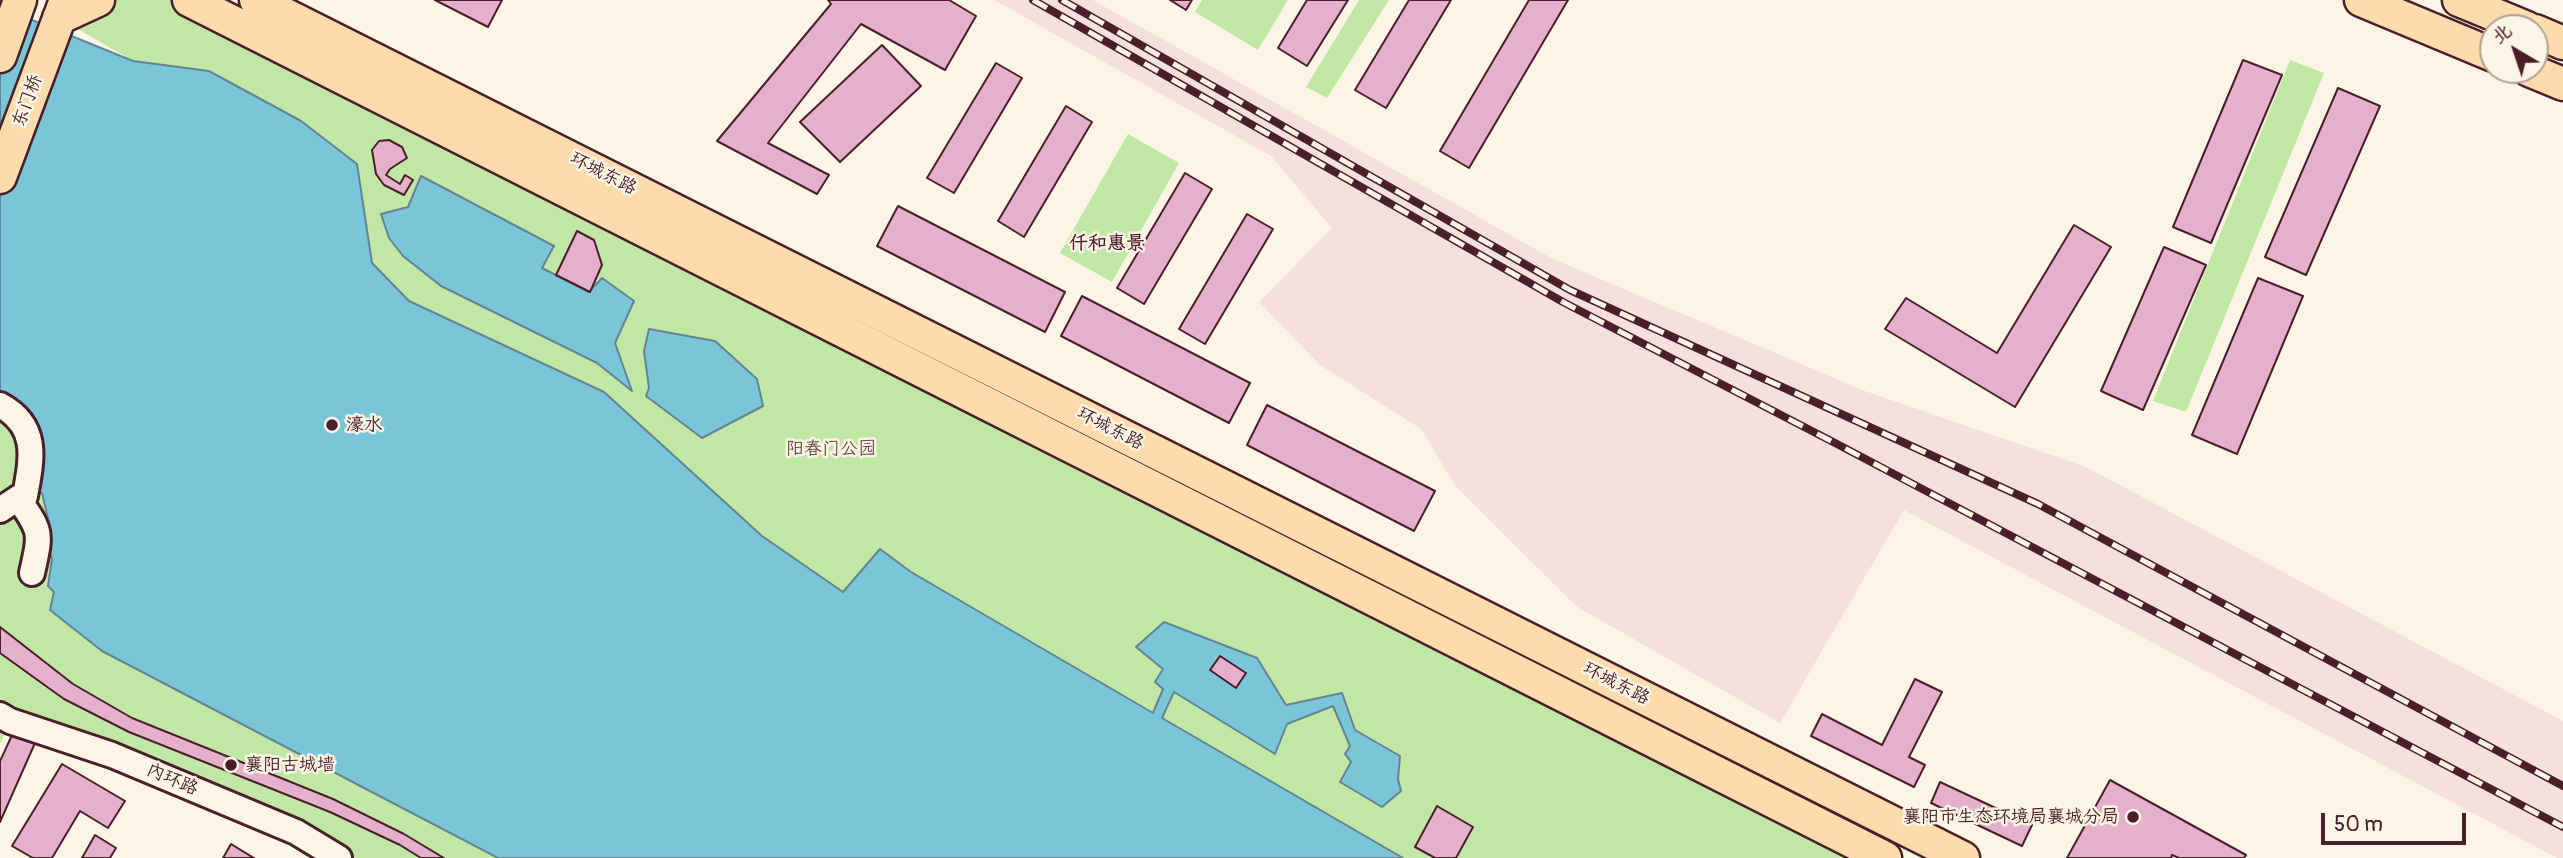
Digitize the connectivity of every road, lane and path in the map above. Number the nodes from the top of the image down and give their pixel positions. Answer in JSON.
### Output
{"nodes":[{"id":1,"x":98,"y":0,"type":"edge"},
{"id":2,"x":189,"y":0,"type":"edge"},
{"id":3,"x":256,"y":0,"type":"edge"},
{"id":4,"x":2361,"y":0,"type":"edge"},
{"id":5,"x":2459,"y":0,"type":"edge"},
{"id":6,"x":20,"y":2,"type":"edge"},
{"id":7,"x":61,"y":14,"type":"edge"},
{"id":8,"x":2493,"y":14,"type":"edge"},
{"id":9,"x":2479,"y":49,"type":"edge"},
{"id":10,"x":0,"y":56,"type":"edge"},
{"id":11,"x":0,"y":177,"type":"edge"},
{"id":12,"x":0,"y":405,"type":"edge"},
{"id":13,"x":9,"y":504,"type":"edge"},
{"id":14,"x":32,"y":573,"type":"dead end"},
{"id":15,"x":0,"y":715,"type":"edge"},
{"id":16,"x":339,"y":858,"type":"edge"},
{"id":17,"x":1885,"y":858,"type":"edge"},
{"id":18,"x":1964,"y":858,"type":"edge"}],
"edges":[{"from":1,"to":7,"type":"main road"},
{"from":2,"to":17,"type":"main road","name":"环城东路"},
{"from":3,"to":18,"type":"main road","name":"环城东路"},
{"from":4,"to":9,"type":"main road"},
{"from":5,"to":8,"type":"main road"},
{"from":6,"to":10,"type":"main road"},
{"from":7,"to":11,"type":"main road","name":"东门桥"},
{"from":12,"to":13,"type":"street"},
{"from":13,"to":14,"type":"street"},
{"from":15,"to":16,"type":"street","name":"内环路"}]}
